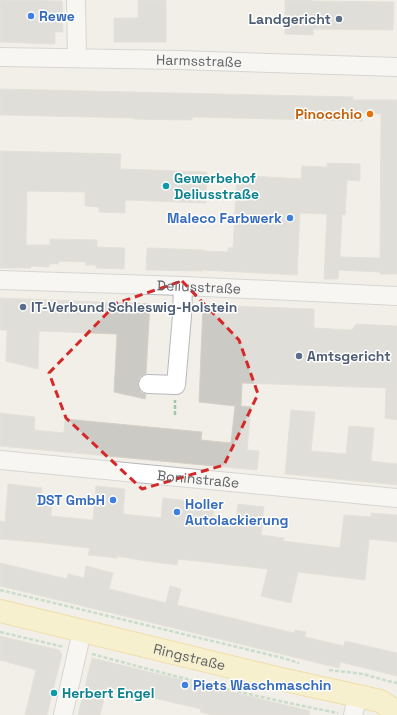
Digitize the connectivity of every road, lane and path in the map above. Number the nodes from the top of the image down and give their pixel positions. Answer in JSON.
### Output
{"nodes":[{"id":1,"x":76,"y":0,"type":"edge"},
{"id":2,"x":0,"y":57,"type":"edge"},
{"id":3,"x":77,"y":58,"type":"junction"},
{"id":4,"x":397,"y":67,"type":"edge"},
{"id":5,"x":0,"y":280,"type":"edge"},
{"id":6,"x":183,"y":286,"type":"junction"},
{"id":7,"x":397,"y":296,"type":"edge"},
{"id":8,"x":148,"y":384,"type":"dead end"},
{"id":9,"x":0,"y":460,"type":"edge"},
{"id":10,"x":397,"y":498,"type":"edge"},
{"id":11,"x":0,"y":590,"type":"edge"},
{"id":12,"x":0,"y":611,"type":"edge"},
{"id":13,"x":0,"y":632,"type":"edge"},
{"id":14,"x":80,"y":641,"type":"junction"},
{"id":15,"x":303,"y":665,"type":"dead end"},
{"id":16,"x":323,"y":669,"type":"dead end"},
{"id":17,"x":397,"y":683,"type":"edge"},
{"id":18,"x":355,"y":705,"type":"edge"},
{"id":19,"x":391,"y":705,"type":"edge"},
{"id":20,"x":63,"y":715,"type":"edge"},
{"id":21,"x":340,"y":715,"type":"edge"}],
"edges":[{"from":1,"to":3,"type":"street"},
{"from":2,"to":3,"type":"street","name":"Harmsstraße"},
{"from":3,"to":4,"type":"street","name":"Harmsstraße"},
{"from":5,"to":6,"type":"street","name":"Deliusstraße"},
{"from":6,"to":7,"type":"street","name":"Deliusstraße"},
{"from":6,"to":8,"type":"street"},
{"from":9,"to":10,"type":"street","name":"Boninstraße"},
{"from":11,"to":15,"type":"path"},
{"from":12,"to":14,"type":"main road","name":"Ringstraße"},
{"from":13,"to":14,"type":"path"},
{"from":14,"to":18,"type":"main road","name":"Ringstraße"},
{"from":14,"to":20,"type":"street"},
{"from":14,"to":21,"type":"path"},
{"from":16,"to":17,"type":"path"},
{"from":18,"to":19,"type":"main road","name":"Ringstraße"}]}
